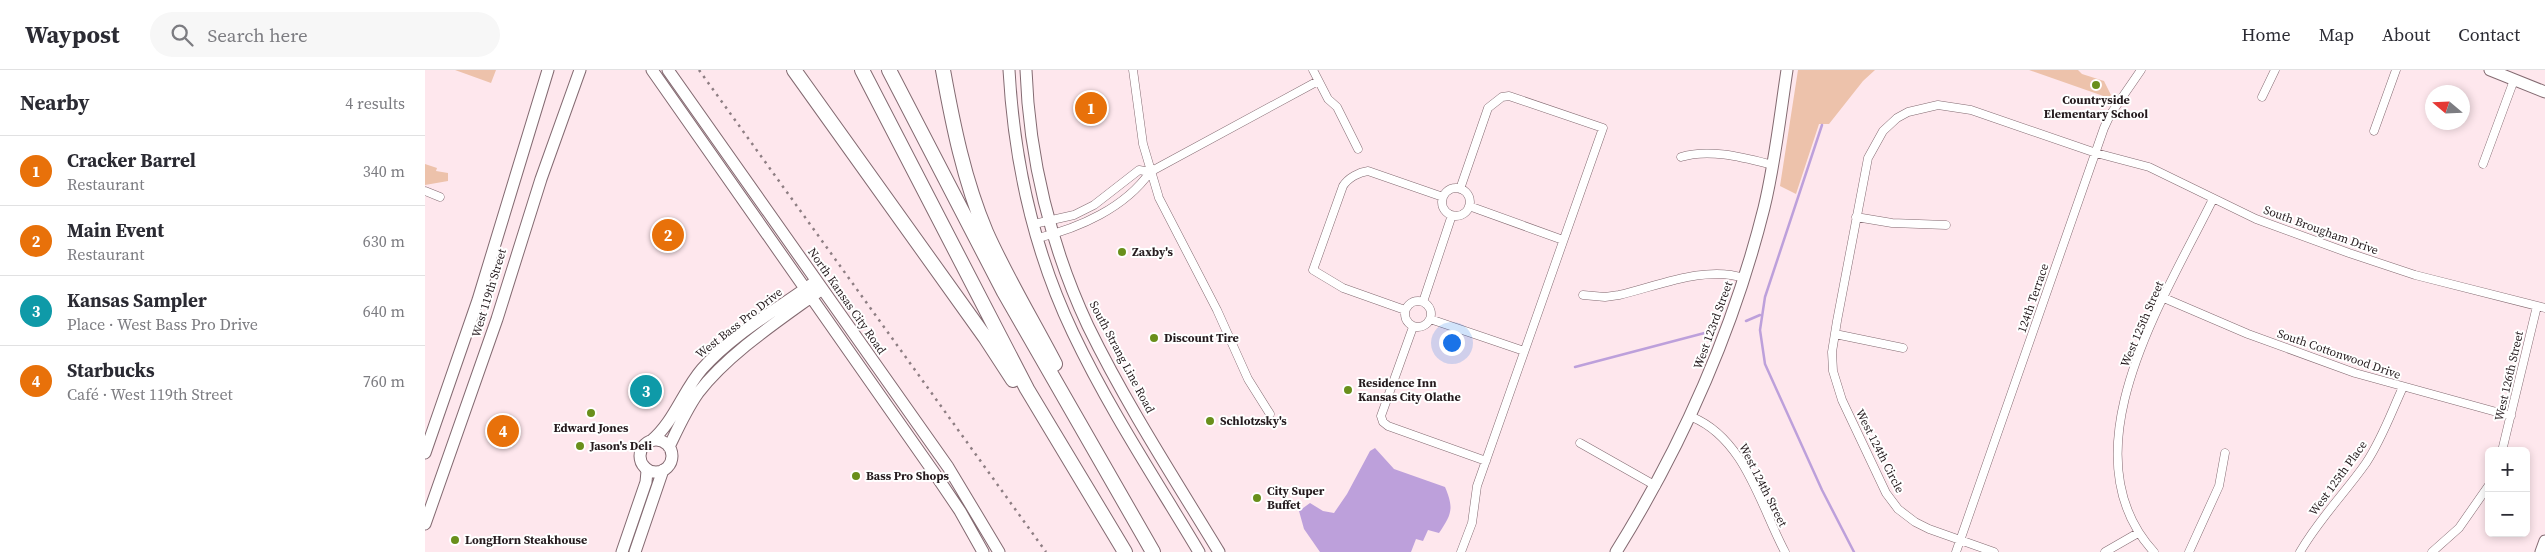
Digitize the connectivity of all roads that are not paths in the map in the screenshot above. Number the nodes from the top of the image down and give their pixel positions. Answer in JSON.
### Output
{"nodes":[{"id":1,"x":548,"y":70,"type":"edge"},
{"id":2,"x":580,"y":70,"type":"edge"},
{"id":3,"x":652,"y":70,"type":"edge"},
{"id":4,"x":668,"y":70,"type":"edge"},
{"id":5,"x":794,"y":70,"type":"edge"},
{"id":6,"x":862,"y":70,"type":"edge"},
{"id":7,"x":889,"y":70,"type":"edge"},
{"id":8,"x":943,"y":70,"type":"edge"},
{"id":9,"x":1009,"y":70,"type":"edge"},
{"id":10,"x":1026,"y":70,"type":"edge"},
{"id":11,"x":1133,"y":70,"type":"edge"},
{"id":12,"x":1313,"y":70,"type":"edge"},
{"id":13,"x":1787,"y":70,"type":"edge"},
{"id":14,"x":2141,"y":70,"type":"edge"},
{"id":15,"x":2275,"y":70,"type":"edge"},
{"id":16,"x":2396,"y":70,"type":"edge"},
{"id":17,"x":2490,"y":70,"type":"edge"},
{"id":18,"x":2514,"y":80,"type":"junction"},
{"id":19,"x":1319,"y":81,"type":"junction"},
{"id":20,"x":2545,"y":92,"type":"edge"},
{"id":21,"x":2262,"y":97,"type":"dead end"},
{"id":22,"x":2374,"y":131,"type":"dead end"},
{"id":23,"x":1358,"y":149,"type":"dead end"},
{"id":24,"x":2096,"y":153,"type":"junction"},
{"id":25,"x":1681,"y":157,"type":"dead end"},
{"id":26,"x":2483,"y":164,"type":"dead end"},
{"id":27,"x":1773,"y":165,"type":"junction"},
{"id":28,"x":1150,"y":172,"type":"junction"},
{"id":29,"x":1460,"y":189,"type":"junction"},
{"id":30,"x":425,"y":192,"type":"edge"},
{"id":31,"x":440,"y":197,"type":"dead end"},
{"id":32,"x":1443,"y":197,"type":"junction"},
{"id":33,"x":2213,"y":199,"type":"junction"},
{"id":34,"x":1469,"y":206,"type":"junction"},
{"id":35,"x":1452,"y":215,"type":"junction"},
{"id":36,"x":1856,"y":217,"type":"junction"},
{"id":37,"x":1049,"y":220,"type":"junction"},
{"id":38,"x":1034,"y":224,"type":"junction"},
{"id":39,"x":1946,"y":225,"type":"dead end"},
{"id":40,"x":1054,"y":234,"type":"junction"},
{"id":41,"x":1038,"y":238,"type":"junction"},
{"id":42,"x":1563,"y":240,"type":"junction"},
{"id":43,"x":1745,"y":278,"type":"junction"},
{"id":44,"x":819,"y":285,"type":"junction"},
{"id":45,"x":809,"y":292,"type":"junction"},
{"id":46,"x":1583,"y":296,"type":"dead end"},
{"id":47,"x":2164,"y":298,"type":"junction"},
{"id":48,"x":1423,"y":302,"type":"junction"},
{"id":49,"x":2541,"y":307,"type":"edge"},
{"id":50,"x":1405,"y":310,"type":"junction"},
{"id":51,"x":1430,"y":319,"type":"junction"},
{"id":52,"x":1413,"y":327,"type":"junction"},
{"id":53,"x":1835,"y":334,"type":"junction"},
{"id":54,"x":1903,"y":348,"type":"dead end"},
{"id":55,"x":1524,"y":351,"type":"junction"},
{"id":56,"x":2403,"y":388,"type":"junction"},
{"id":57,"x":1027,"y":389,"type":"junction"},
{"id":58,"x":1063,"y":399,"type":"junction"},
{"id":59,"x":1271,"y":414,"type":"dead end"},
{"id":60,"x":2511,"y":416,"type":"junction"},
{"id":61,"x":1692,"y":417,"type":"junction"},
{"id":62,"x":651,"y":441,"type":"junction"},
{"id":63,"x":1580,"y":444,"type":"dead end"},
{"id":64,"x":669,"y":447,"type":"junction"},
{"id":65,"x":2503,"y":447,"type":"edge"},
{"id":66,"x":425,"y":453,"type":"edge"},
{"id":67,"x":2225,"y":453,"type":"dead end"},
{"id":68,"x":1485,"y":462,"type":"junction"},
{"id":69,"x":644,"y":466,"type":"junction"},
{"id":70,"x":663,"y":470,"type":"junction"},
{"id":71,"x":1656,"y":486,"type":"junction"},
{"id":72,"x":2485,"y":491,"type":"edge"},
{"id":73,"x":425,"y":524,"type":"edge"},
{"id":74,"x":2138,"y":533,"type":"junction"},
{"id":75,"x":1960,"y":540,"type":"junction"},
{"id":76,"x":2545,"y":541,"type":"edge"},
{"id":77,"x":2443,"y":549,"type":"edge"},
{"id":78,"x":622,"y":552,"type":"edge"},
{"id":79,"x":635,"y":552,"type":"edge"},
{"id":80,"x":983,"y":552,"type":"edge"},
{"id":81,"x":999,"y":552,"type":"edge"},
{"id":82,"x":1125,"y":552,"type":"edge"},
{"id":83,"x":1153,"y":552,"type":"edge"},
{"id":84,"x":1199,"y":552,"type":"edge"},
{"id":85,"x":1219,"y":552,"type":"edge"},
{"id":86,"x":1461,"y":552,"type":"edge"},
{"id":87,"x":1616,"y":552,"type":"edge"},
{"id":88,"x":1785,"y":552,"type":"edge"},
{"id":89,"x":1956,"y":552,"type":"edge"},
{"id":90,"x":1995,"y":552,"type":"edge"},
{"id":91,"x":2105,"y":552,"type":"edge"},
{"id":92,"x":2154,"y":552,"type":"edge"},
{"id":93,"x":2189,"y":552,"type":"edge"},
{"id":94,"x":2301,"y":552,"type":"edge"},
{"id":95,"x":2432,"y":552,"type":"edge"},
{"id":96,"x":2541,"y":552,"type":"edge"}],
"edges":[{"from":1,"to":66,"type":"main road","name":"West 119th Street"},
{"from":2,"to":73,"type":"main road","name":"West 119th Street"},
{"from":3,"to":45,"type":"main road","name":"North Kansas City Road"},
{"from":4,"to":44,"type":"main road","name":"North Kansas City Road"},
{"from":5,"to":57,"type":"highway"},
{"from":6,"to":57,"type":"highway"},
{"from":7,"to":58,"type":"highway"},
{"from":8,"to":58,"type":"highway"},
{"from":9,"to":38,"type":"main road"},
{"from":10,"to":37,"type":"main road","name":"South Strang Line Road"},
{"from":11,"to":28,"type":"street"},
{"from":12,"to":19,"type":"street"},
{"from":13,"to":27,"type":"main road","name":"West 123rd Street"},
{"from":14,"to":24,"type":"street","name":"124th Terrace"},
{"from":15,"to":21,"type":"street"},
{"from":16,"to":22,"type":"street"},
{"from":17,"to":18,"type":"main road"},
{"from":18,"to":20,"type":"main road"},
{"from":18,"to":26,"type":"street"},
{"from":19,"to":23,"type":"street"},
{"from":19,"to":28,"type":"street"},
{"from":24,"to":33,"type":"street","name":"South Brougham Drive"},
{"from":24,"to":36,"type":"street","name":"West 124th Circle"},
{"from":24,"to":75,"type":"street","name":"124th Terrace"},
{"from":25,"to":27,"type":"street"},
{"from":27,"to":43,"type":"main road","name":"West 123rd Street"},
{"from":28,"to":37,"type":"street"},
{"from":28,"to":40,"type":"street"},
{"from":28,"to":59,"type":"street"},
{"from":29,"to":32,"type":"street"},
{"from":29,"to":34,"type":"street"},
{"from":29,"to":42,"type":"street"},
{"from":30,"to":31,"type":"street"},
{"from":32,"to":35,"type":"street"},
{"from":32,"to":50,"type":"street"},
{"from":33,"to":47,"type":"street","name":"West 125th Street"},
{"from":33,"to":49,"type":"street","name":"South Brougham Drive"},
{"from":34,"to":35,"type":"street"},
{"from":34,"to":42,"type":"street"},
{"from":35,"to":48,"type":"street"},
{"from":36,"to":39,"type":"street"},
{"from":36,"to":53,"type":"street","name":"West 124th Circle"},
{"from":37,"to":38,"type":"street"},
{"from":37,"to":40,"type":"main road","name":"South Strang Line Road"},
{"from":38,"to":41,"type":"main road"},
{"from":40,"to":41,"type":"street"},
{"from":40,"to":85,"type":"main road","name":"South Strang Line Road"},
{"from":41,"to":84,"type":"main road"},
{"from":42,"to":55,"type":"street"},
{"from":43,"to":46,"type":"street"},
{"from":43,"to":61,"type":"main road","name":"West 123rd Street"},
{"from":44,"to":45,"type":"main road","name":"West Bass Pro Drive"},
{"from":44,"to":81,"type":"main road","name":"North Kansas City Road"},
{"from":45,"to":62,"type":"main road","name":"West Bass Pro Drive"},
{"from":45,"to":64,"type":"main road","name":"West Bass Pro Drive"},
{"from":45,"to":80,"type":"main road","name":"North Kansas City Road"},
{"from":47,"to":56,"type":"street","name":"South Cottonwood Drive"},
{"from":47,"to":74,"type":"street","name":"West 125th Street"},
{"from":48,"to":50,"type":"street"},
{"from":48,"to":51,"type":"street"},
{"from":49,"to":60,"type":"street","name":"West 126th Street"},
{"from":50,"to":52,"type":"street"},
{"from":51,"to":52,"type":"street"},
{"from":51,"to":55,"type":"street"},
{"from":52,"to":68,"type":"street"},
{"from":53,"to":54,"type":"street"},
{"from":53,"to":75,"type":"street","name":"West 124th Circle"},
{"from":55,"to":68,"type":"street"},
{"from":56,"to":60,"type":"street","name":"South Cottonwood Drive"},
{"from":56,"to":94,"type":"street","name":"West 125th Place"},
{"from":57,"to":82,"type":"highway"},
{"from":58,"to":83,"type":"highway"},
{"from":60,"to":65,"type":"street","name":"West 126th Street"},
{"from":61,"to":71,"type":"main road","name":"West 123rd Street"},
{"from":61,"to":88,"type":"street","name":"West 124th Street"},
{"from":62,"to":64,"type":"main road"},
{"from":62,"to":69,"type":"main road"},
{"from":63,"to":71,"type":"street"},
{"from":64,"to":70,"type":"main road"},
{"from":67,"to":93,"type":"street"},
{"from":68,"to":86,"type":"street"},
{"from":69,"to":70,"type":"main road"},
{"from":69,"to":78,"type":"main road"},
{"from":70,"to":79,"type":"main road"},
{"from":71,"to":87,"type":"main road","name":"West 123rd Street"},
{"from":72,"to":77,"type":"street"},
{"from":74,"to":91,"type":"street"},
{"from":74,"to":92,"type":"street","name":"West 125th Street"},
{"from":75,"to":89,"type":"street","name":"124th Terrace"},
{"from":75,"to":90,"type":"street","name":"West 124th Circle"},
{"from":76,"to":96,"type":"main road"},
{"from":77,"to":95,"type":"street"}]}
